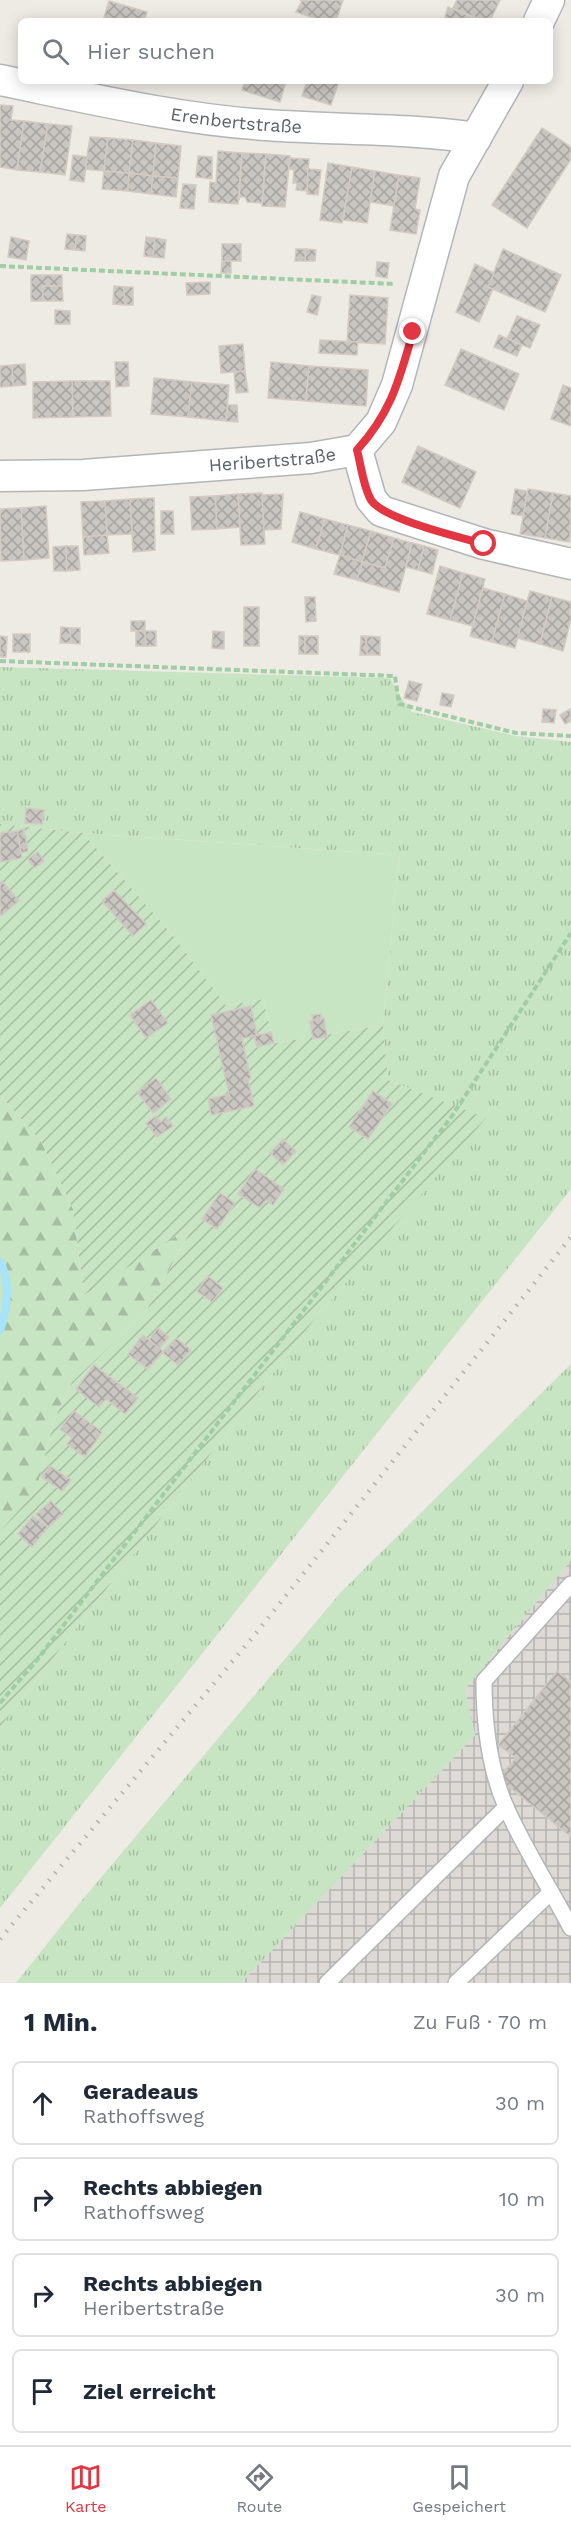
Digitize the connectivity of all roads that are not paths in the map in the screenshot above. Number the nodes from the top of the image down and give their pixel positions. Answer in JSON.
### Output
{"nodes":[{"id":1,"x":549,"y":0,"type":"edge"},
{"id":2,"x":540,"y":18,"type":"edge"},
{"id":3,"x":0,"y":80,"type":"edge"},
{"id":4,"x":18,"y":84,"type":"edge"},
{"id":5,"x":20,"y":84,"type":"edge"},
{"id":6,"x":506,"y":84,"type":"edge"},
{"id":7,"x":476,"y":138,"type":"junction"},
{"id":8,"x":357,"y":450,"type":"junction"},
{"id":9,"x":0,"y":476,"type":"edge"},
{"id":10,"x":571,"y":564,"type":"edge"},
{"id":11,"x":571,"y":1584,"type":"edge"},
{"id":12,"x":506,"y":1807,"type":"junction"},
{"id":13,"x":552,"y":1892,"type":"junction"},
{"id":14,"x":571,"y":1928,"type":"edge"},
{"id":15,"x":327,"y":1983,"type":"edge"},
{"id":16,"x":456,"y":1983,"type":"edge"}],
"edges":[{"from":1,"to":2,"type":"street"},
{"from":3,"to":4,"type":"street","name":"Erenbertstraße"},
{"from":5,"to":7,"type":"street","name":"Erenbertstraße"},
{"from":6,"to":7,"type":"street","name":"Heribertstraße"},
{"from":7,"to":8,"type":"street","name":"Heribertstraße"},
{"from":8,"to":9,"type":"street","name":"Heribertstraße"},
{"from":8,"to":10,"type":"street"},
{"from":11,"to":12,"type":"lane"},
{"from":12,"to":13,"type":"lane"},
{"from":12,"to":15,"type":"lane"},
{"from":13,"to":14,"type":"lane"},
{"from":13,"to":16,"type":"lane"}]}
